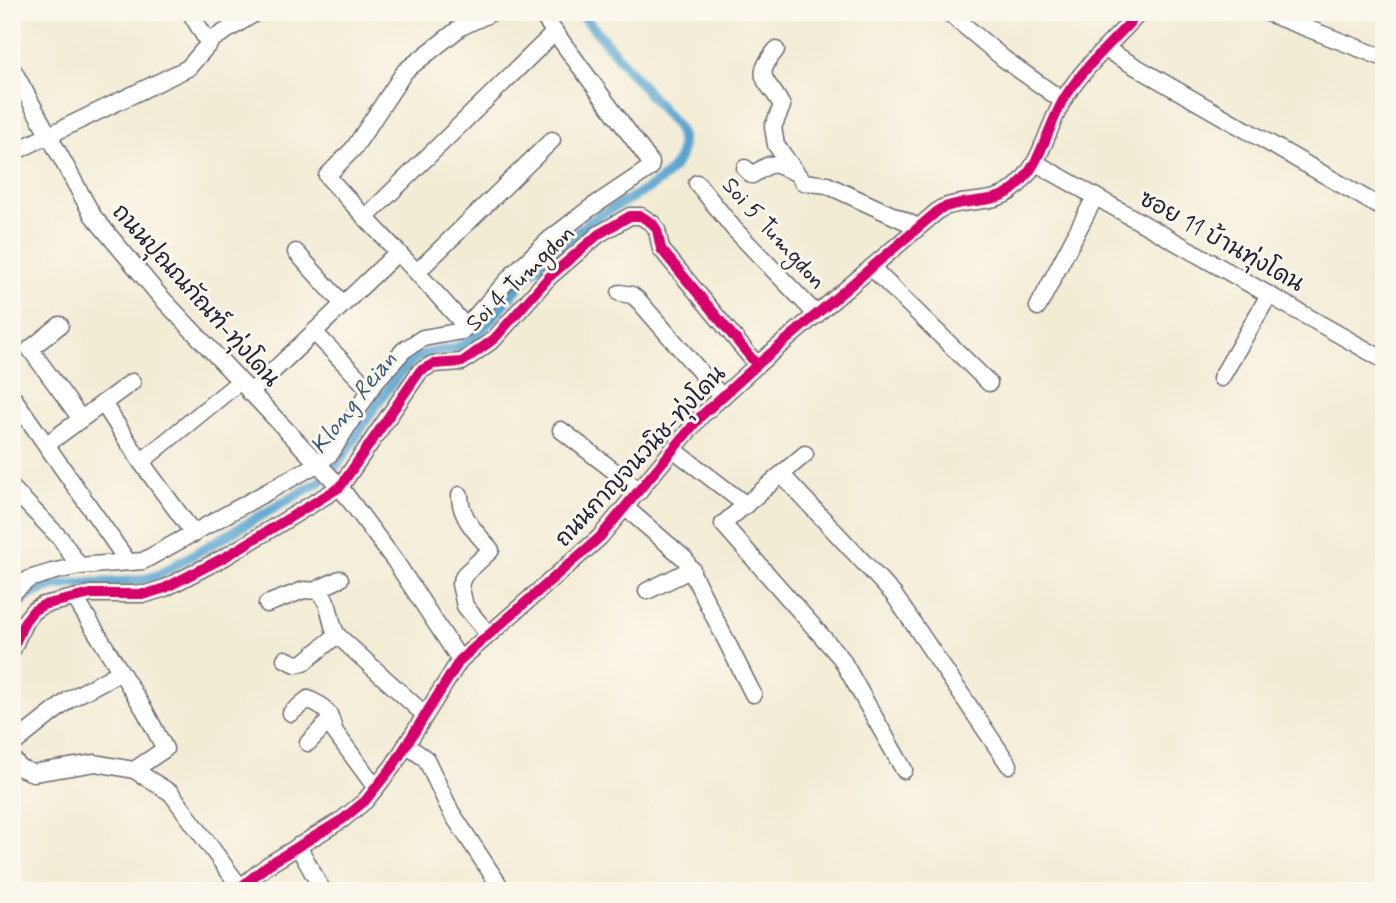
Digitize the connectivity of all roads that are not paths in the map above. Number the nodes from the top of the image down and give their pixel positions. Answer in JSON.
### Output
{"nodes":[{"id":1,"x":190,"y":12,"type":"edge"},
{"id":2,"x":257,"y":12,"type":"edge"},
{"id":3,"x":493,"y":12,"type":"edge"},
{"id":4,"x":540,"y":12,"type":"edge"},
{"id":5,"x":948,"y":12,"type":"edge"},
{"id":6,"x":1140,"y":12,"type":"edge"},
{"id":7,"x":1265,"y":12,"type":"edge"},
{"id":8,"x":555,"y":32,"type":"junction"},
{"id":9,"x":209,"y":44,"type":"junction"},
{"id":10,"x":1105,"y":49,"type":"junction"},
{"id":11,"x":776,"y":50,"type":"dead end"},
{"id":12,"x":1384,"y":58,"type":"edge"},
{"id":13,"x":12,"y":68,"type":"edge"},
{"id":14,"x":1063,"y":101,"type":"junction"},
{"id":15,"x":48,"y":135,"type":"junction"},
{"id":16,"x":552,"y":140,"type":"dead end"},
{"id":17,"x":12,"y":153,"type":"edge"},
{"id":18,"x":1036,"y":163,"type":"junction"},
{"id":19,"x":745,"y":168,"type":"dead end"},
{"id":20,"x":796,"y":173,"type":"junction"},
{"id":21,"x":697,"y":183,"type":"dead end"},
{"id":22,"x":1095,"y":197,"type":"junction"},
{"id":23,"x":1384,"y":209,"type":"edge"},
{"id":24,"x":365,"y":218,"type":"junction"},
{"id":25,"x":918,"y":227,"type":"junction"},
{"id":26,"x":296,"y":252,"type":"dead end"},
{"id":27,"x":397,"y":252,"type":"junction"},
{"id":28,"x":872,"y":268,"type":"junction"},
{"id":29,"x":418,"y":271,"type":"junction"},
{"id":30,"x":621,"y":293,"type":"dead end"},
{"id":31,"x":1269,"y":295,"type":"junction"},
{"id":32,"x":342,"y":303,"type":"junction"},
{"id":33,"x":1038,"y":307,"type":"dead end"},
{"id":34,"x":817,"y":315,"type":"junction"},
{"id":35,"x":60,"y":325,"type":"dead end"},
{"id":36,"x":466,"y":327,"type":"junction"},
{"id":37,"x":314,"y":332,"type":"junction"},
{"id":38,"x":1384,"y":360,"type":"edge"},
{"id":39,"x":757,"y":365,"type":"junction"},
{"id":40,"x":1221,"y":378,"type":"dead end"},
{"id":41,"x":132,"y":382,"type":"dead end"},
{"id":42,"x":989,"y":383,"type":"dead end"},
{"id":43,"x":245,"y":387,"type":"junction"},
{"id":44,"x":370,"y":390,"type":"junction"},
{"id":45,"x":12,"y":396,"type":"edge"},
{"id":46,"x":722,"y":397,"type":"junction"},
{"id":47,"x":103,"y":403,"type":"junction"},
{"id":48,"x":81,"y":419,"type":"junction"},
{"id":49,"x":561,"y":430,"type":"dead end"},
{"id":50,"x":47,"y":444,"type":"junction"},
{"id":51,"x":673,"y":449,"type":"junction"},
{"id":52,"x":805,"y":454,"type":"dead end"},
{"id":53,"x":141,"y":462,"type":"junction"},
{"id":54,"x":321,"y":465,"type":"junction"},
{"id":55,"x":782,"y":475,"type":"junction"},
{"id":56,"x":339,"y":485,"type":"junction"},
{"id":57,"x":12,"y":488,"type":"edge"},
{"id":58,"x":639,"y":491,"type":"junction"},
{"id":59,"x":460,"y":495,"type":"dead end"},
{"id":60,"x":746,"y":505,"type":"junction"},
{"id":61,"x":626,"y":508,"type":"junction"},
{"id":62,"x":194,"y":534,"type":"junction"},
{"id":63,"x":128,"y":562,"type":"junction"},
{"id":64,"x":79,"y":566,"type":"junction"},
{"id":65,"x":692,"y":569,"type":"junction"},
{"id":66,"x":340,"y":579,"type":"dead end"},
{"id":67,"x":316,"y":590,"type":"junction"},
{"id":68,"x":647,"y":591,"type":"dead end"},
{"id":69,"x":12,"y":593,"type":"edge"},
{"id":70,"x":75,"y":598,"type":"junction"},
{"id":71,"x":267,"y":604,"type":"dead end"},
{"id":72,"x":488,"y":634,"type":"junction"},
{"id":73,"x":337,"y":635,"type":"junction"},
{"id":74,"x":12,"y":650,"type":"edge"},
{"id":75,"x":285,"y":660,"type":"dead end"},
{"id":76,"x":460,"y":660,"type":"junction"},
{"id":77,"x":120,"y":672,"type":"junction"},
{"id":78,"x":753,"y":694,"type":"dead end"},
{"id":79,"x":291,"y":713,"type":"dead end"},
{"id":80,"x":425,"y":715,"type":"junction"},
{"id":81,"x":331,"y":719,"type":"junction"},
{"id":82,"x":308,"y":743,"type":"dead end"},
{"id":83,"x":12,"y":745,"type":"edge"},
{"id":84,"x":406,"y":745,"type":"junction"},
{"id":85,"x":12,"y":758,"type":"edge"},
{"id":86,"x":1009,"y":765,"type":"dead end"},
{"id":87,"x":134,"y":770,"type":"junction"},
{"id":88,"x":904,"y":770,"type":"dead end"},
{"id":89,"x":376,"y":788,"type":"junction"},
{"id":90,"x":298,"y":846,"type":"junction"},
{"id":91,"x":238,"y":889,"type":"edge"},
{"id":92,"x":323,"y":891,"type":"edge"},
{"id":93,"x":503,"y":891,"type":"edge"}],
"edges":[{"from":1,"to":9,"type":"street"},
{"from":2,"to":9,"type":"street"},
{"from":3,"to":24,"type":"street"},
{"from":4,"to":8,"type":"street"},
{"from":5,"to":14,"type":"street"},
{"from":6,"to":10,"type":"street","name":"ถนนกาญจนวนิช-ทุ่งโดน"},
{"from":7,"to":12,"type":"street"},
{"from":8,"to":24,"type":"street"},
{"from":8,"to":36,"type":"street"},
{"from":9,"to":15,"type":"street"},
{"from":10,"to":14,"type":"street","name":"ถนนกาญจนวนิช-ทุ่งโดน"},
{"from":10,"to":23,"type":"street"},
{"from":11,"to":20,"type":"street"},
{"from":13,"to":15,"type":"street","name":"ถนนปุณณกัณฑ์-ทุ่งโดน"},
{"from":14,"to":18,"type":"street","name":"ถนนกาญจนวนิช-ทุ่งโดน"},
{"from":15,"to":17,"type":"street"},
{"from":15,"to":43,"type":"street","name":"ถนนปุณณกัณฑ์-ทุ่งโดน"},
{"from":16,"to":29,"type":"street"},
{"from":18,"to":22,"type":"street","name":"ซอย 11 บ้านทุ่งโดน"},
{"from":18,"to":25,"type":"street","name":"ถนนกาญจนวนิช-ทุ่งโดน"},
{"from":19,"to":20,"type":"street"},
{"from":20,"to":25,"type":"street"},
{"from":21,"to":34,"type":"street","name":"Soi 5 Tumgdon"},
{"from":22,"to":31,"type":"street","name":"ซอย 11 บ้านทุ่งโดน"},
{"from":22,"to":33,"type":"street"},
{"from":24,"to":27,"type":"street"},
{"from":25,"to":28,"type":"street","name":"ถนนกาญจนวนิช-ทุ่งโดน"},
{"from":26,"to":32,"type":"street"},
{"from":27,"to":29,"type":"street"},
{"from":27,"to":32,"type":"street"},
{"from":28,"to":34,"type":"street","name":"ถนนกาญจนวนิช-ทุ่งโดน"},
{"from":28,"to":42,"type":"street"},
{"from":29,"to":36,"type":"street"},
{"from":30,"to":46,"type":"street"},
{"from":31,"to":38,"type":"street","name":"ซอย 11 บ้านทุ่งโดน"},
{"from":31,"to":40,"type":"street"},
{"from":32,"to":37,"type":"street"},
{"from":34,"to":39,"type":"street","name":"ถนนกาญจนวนิช-ทุ่งโดน"},
{"from":35,"to":48,"type":"street"},
{"from":36,"to":44,"type":"street"},
{"from":37,"to":43,"type":"street"},
{"from":37,"to":44,"type":"street"},
{"from":39,"to":46,"type":"street","name":"ถนนกาญจนวนิช-ทุ่งโดน"},
{"from":39,"to":56,"type":"street","name":"Soi 4 Tumgdon"},
{"from":41,"to":47,"type":"street"},
{"from":43,"to":53,"type":"street"},
{"from":43,"to":54,"type":"street","name":"ถนนปุณณกัณฑ์-ทุ่งโดน"},
{"from":44,"to":54,"type":"street"},
{"from":45,"to":50,"type":"street"},
{"from":46,"to":51,"type":"street","name":"ถนนกาญจนวนิช-ทุ่งโดน"},
{"from":47,"to":48,"type":"street"},
{"from":47,"to":53,"type":"street"},
{"from":48,"to":50,"type":"street"},
{"from":49,"to":58,"type":"street"},
{"from":50,"to":63,"type":"street"},
{"from":51,"to":58,"type":"street","name":"ถนนกาญจนวนิช-ทุ่งโดน"},
{"from":51,"to":60,"type":"street"},
{"from":52,"to":55,"type":"street"},
{"from":53,"to":62,"type":"street"},
{"from":54,"to":56,"type":"street","name":"ถนนปุณณกัณฑ์-ทุ่งโดน"},
{"from":54,"to":62,"type":"street"},
{"from":55,"to":60,"type":"street"},
{"from":55,"to":86,"type":"street"},
{"from":56,"to":70,"type":"street"},
{"from":56,"to":76,"type":"street","name":"ถนนปุณณกัณฑ์-ทุ่งโดน"},
{"from":57,"to":64,"type":"street"},
{"from":58,"to":61,"type":"street","name":"ถนนกาญจนวนิช-ทุ่งโดน"},
{"from":59,"to":72,"type":"street"},
{"from":60,"to":88,"type":"street"},
{"from":61,"to":65,"type":"street"},
{"from":61,"to":72,"type":"street","name":"ถนนกาญจนวนิช-ทุ่งโดน"},
{"from":62,"to":63,"type":"street"},
{"from":63,"to":64,"type":"street"},
{"from":64,"to":69,"type":"street"},
{"from":65,"to":68,"type":"street"},
{"from":65,"to":78,"type":"street"},
{"from":66,"to":67,"type":"street"},
{"from":67,"to":71,"type":"street"},
{"from":67,"to":73,"type":"street"},
{"from":70,"to":74,"type":"street"},
{"from":70,"to":77,"type":"street"},
{"from":72,"to":76,"type":"street","name":"ถนนกาญจนวนิช-ทุ่งโดน"},
{"from":73,"to":75,"type":"street"},
{"from":73,"to":80,"type":"street"},
{"from":76,"to":80,"type":"street","name":"ถนนกาญจนวนิช-ทุ่งโดน"},
{"from":77,"to":83,"type":"street"},
{"from":77,"to":87,"type":"street"},
{"from":79,"to":81,"type":"street"},
{"from":80,"to":84,"type":"street","name":"ถนนกาญจนวนิช-ทุ่งโดน"},
{"from":81,"to":82,"type":"street"},
{"from":81,"to":89,"type":"street"},
{"from":84,"to":89,"type":"street","name":"ถนนกาญจนวนิช-ทุ่งโดน"},
{"from":84,"to":93,"type":"street"},
{"from":85,"to":87,"type":"street"},
{"from":87,"to":91,"type":"street"},
{"from":89,"to":90,"type":"street","name":"ถนนกาญจนวนิช-ทุ่งโดน"},
{"from":90,"to":91,"type":"street","name":"ถนนกาญจนวนิช-ทุ่งโดน"},
{"from":90,"to":92,"type":"street"}]}
